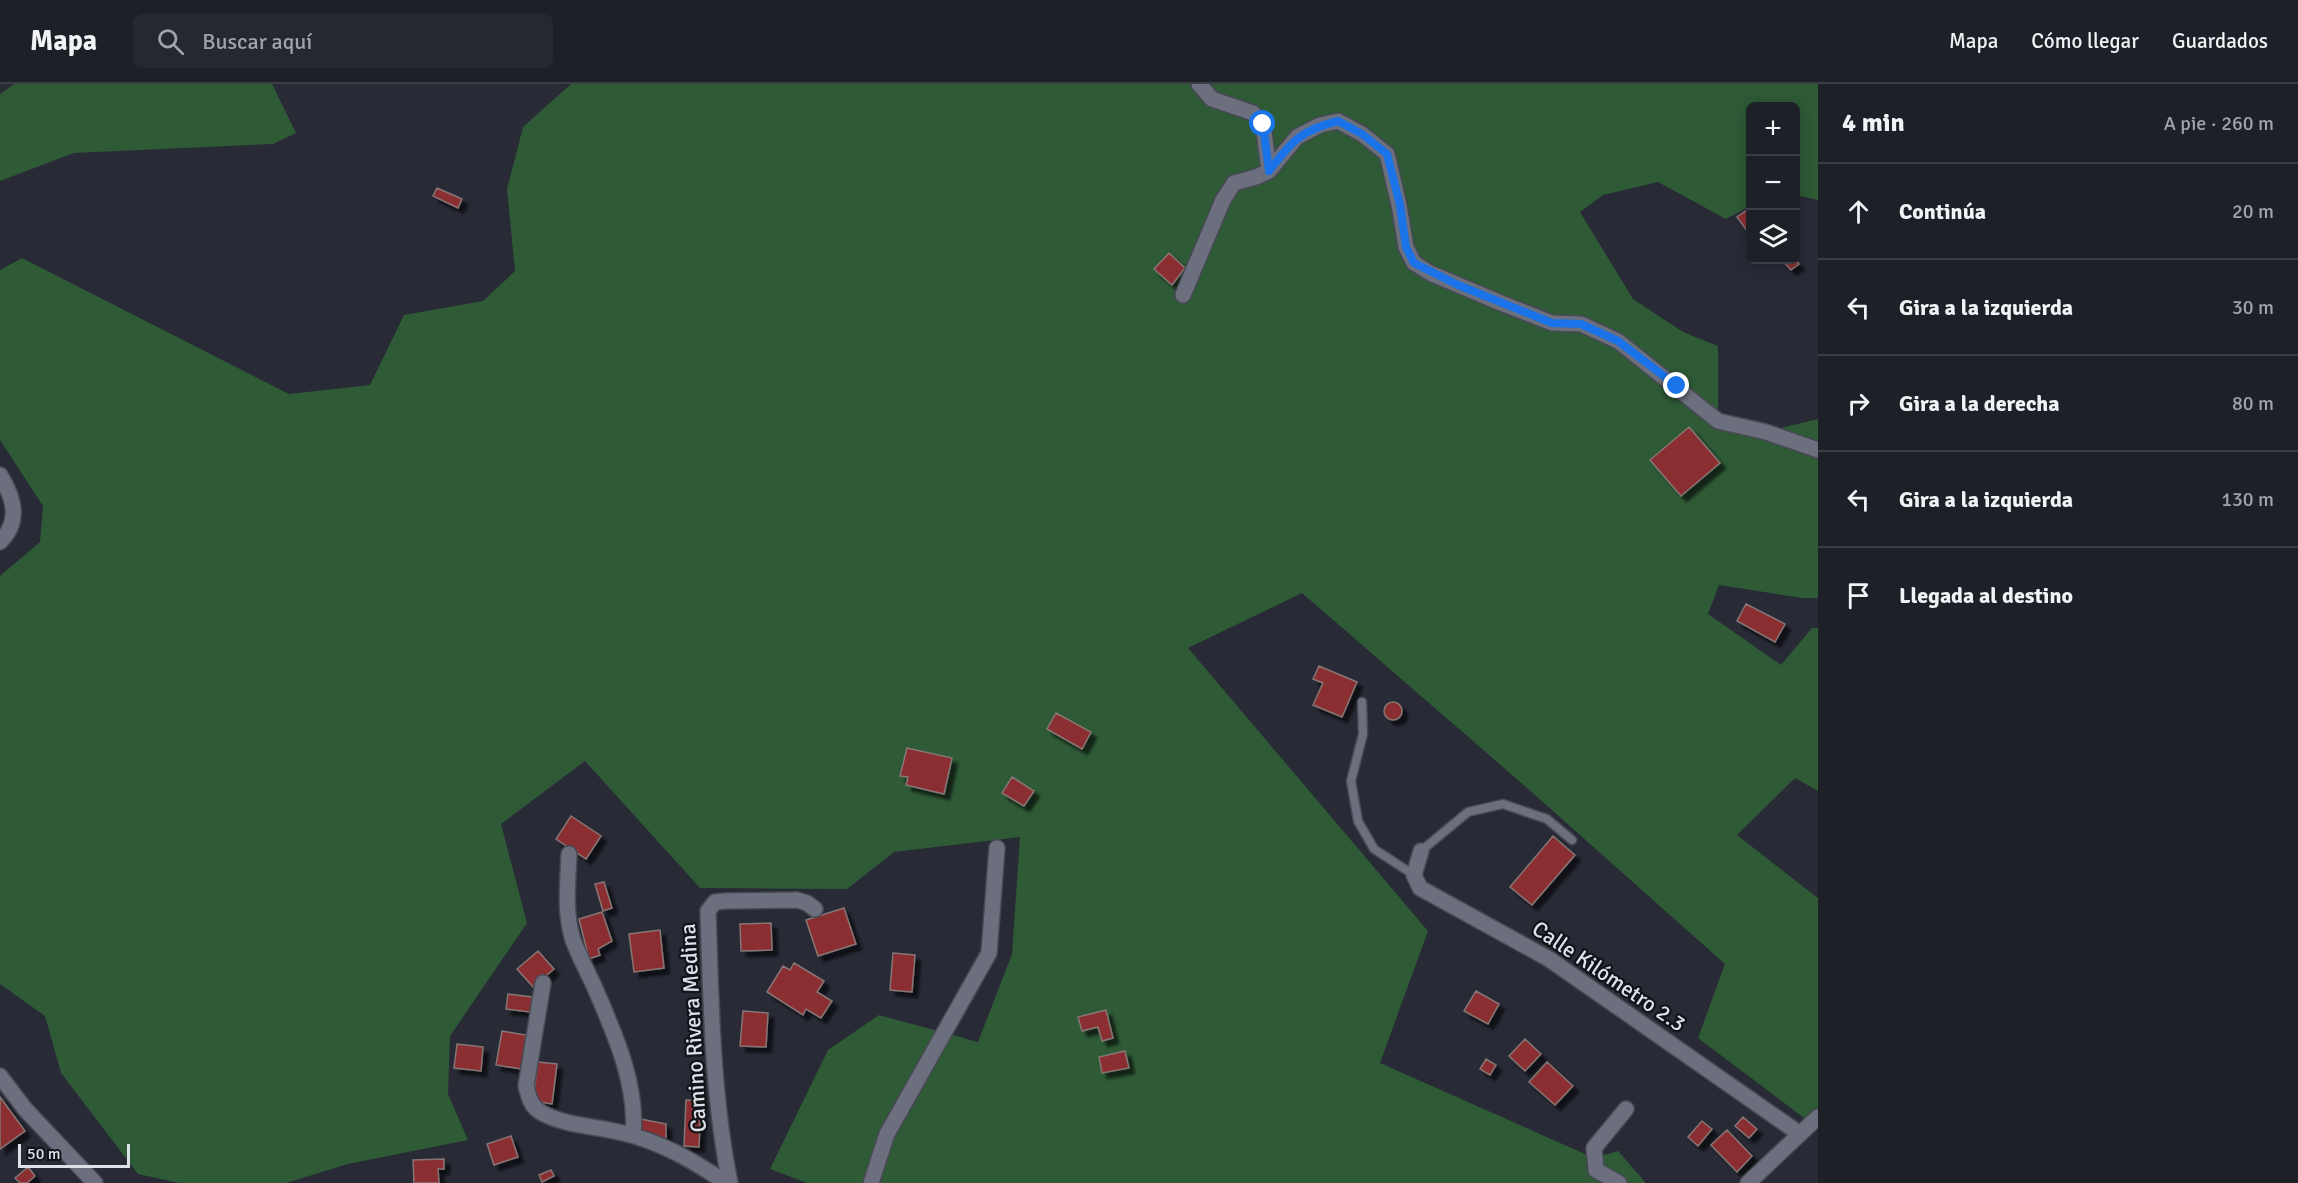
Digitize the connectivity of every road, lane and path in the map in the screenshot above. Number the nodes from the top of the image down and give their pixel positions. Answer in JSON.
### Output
{"nodes":[{"id":1,"x":1199,"y":84,"type":"edge"},
{"id":2,"x":1269,"y":171,"type":"junction"},
{"id":3,"x":1183,"y":295,"type":"dead end"},
{"id":4,"x":1818,"y":450,"type":"edge"},
{"id":5,"x":0,"y":476,"type":"edge"},
{"id":6,"x":0,"y":542,"type":"edge"},
{"id":7,"x":1362,"y":702,"type":"dead end"},
{"id":8,"x":1572,"y":840,"type":"dead end"},
{"id":9,"x":997,"y":848,"type":"dead end"},
{"id":10,"x":1421,"y":851,"type":"joint"},
{"id":11,"x":569,"y":854,"type":"dead end"},
{"id":12,"x":1414,"y":875,"type":"junction"},
{"id":13,"x":815,"y":909,"type":"dead end"},
{"id":14,"x":543,"y":983,"type":"dead end"},
{"id":15,"x":0,"y":1076,"type":"edge"},
{"id":16,"x":1626,"y":1109,"type":"dead end"},
{"id":17,"x":1818,"y":1117,"type":"edge"},
{"id":18,"x":1800,"y":1134,"type":"junction"},
{"id":19,"x":633,"y":1135,"type":"junction"},
{"id":20,"x":95,"y":1183,"type":"edge"},
{"id":21,"x":728,"y":1183,"type":"edge"},
{"id":22,"x":871,"y":1183,"type":"edge"},
{"id":23,"x":1619,"y":1183,"type":"edge"},
{"id":24,"x":1748,"y":1183,"type":"edge"}],
"edges":[{"from":1,"to":2,"type":"street"},
{"from":2,"to":3,"type":"street"},
{"from":2,"to":4,"type":"street"},
{"from":5,"to":6,"type":"street"},
{"from":7,"to":12,"type":"lane"},
{"from":8,"to":10,"type":"lane"},
{"from":9,"to":22,"type":"street"},
{"from":10,"to":12,"type":"street"},
{"from":11,"to":19,"type":"street"},
{"from":12,"to":18,"type":"street","name":"Calle Kilómetro 2.3"},
{"from":13,"to":21,"type":"street","name":"Camino Rivera Medina"},
{"from":14,"to":19,"type":"street"},
{"from":15,"to":20,"type":"street"},
{"from":16,"to":23,"type":"street"},
{"from":17,"to":18,"type":"street"},
{"from":18,"to":24,"type":"street"},
{"from":19,"to":21,"type":"street"}]}
